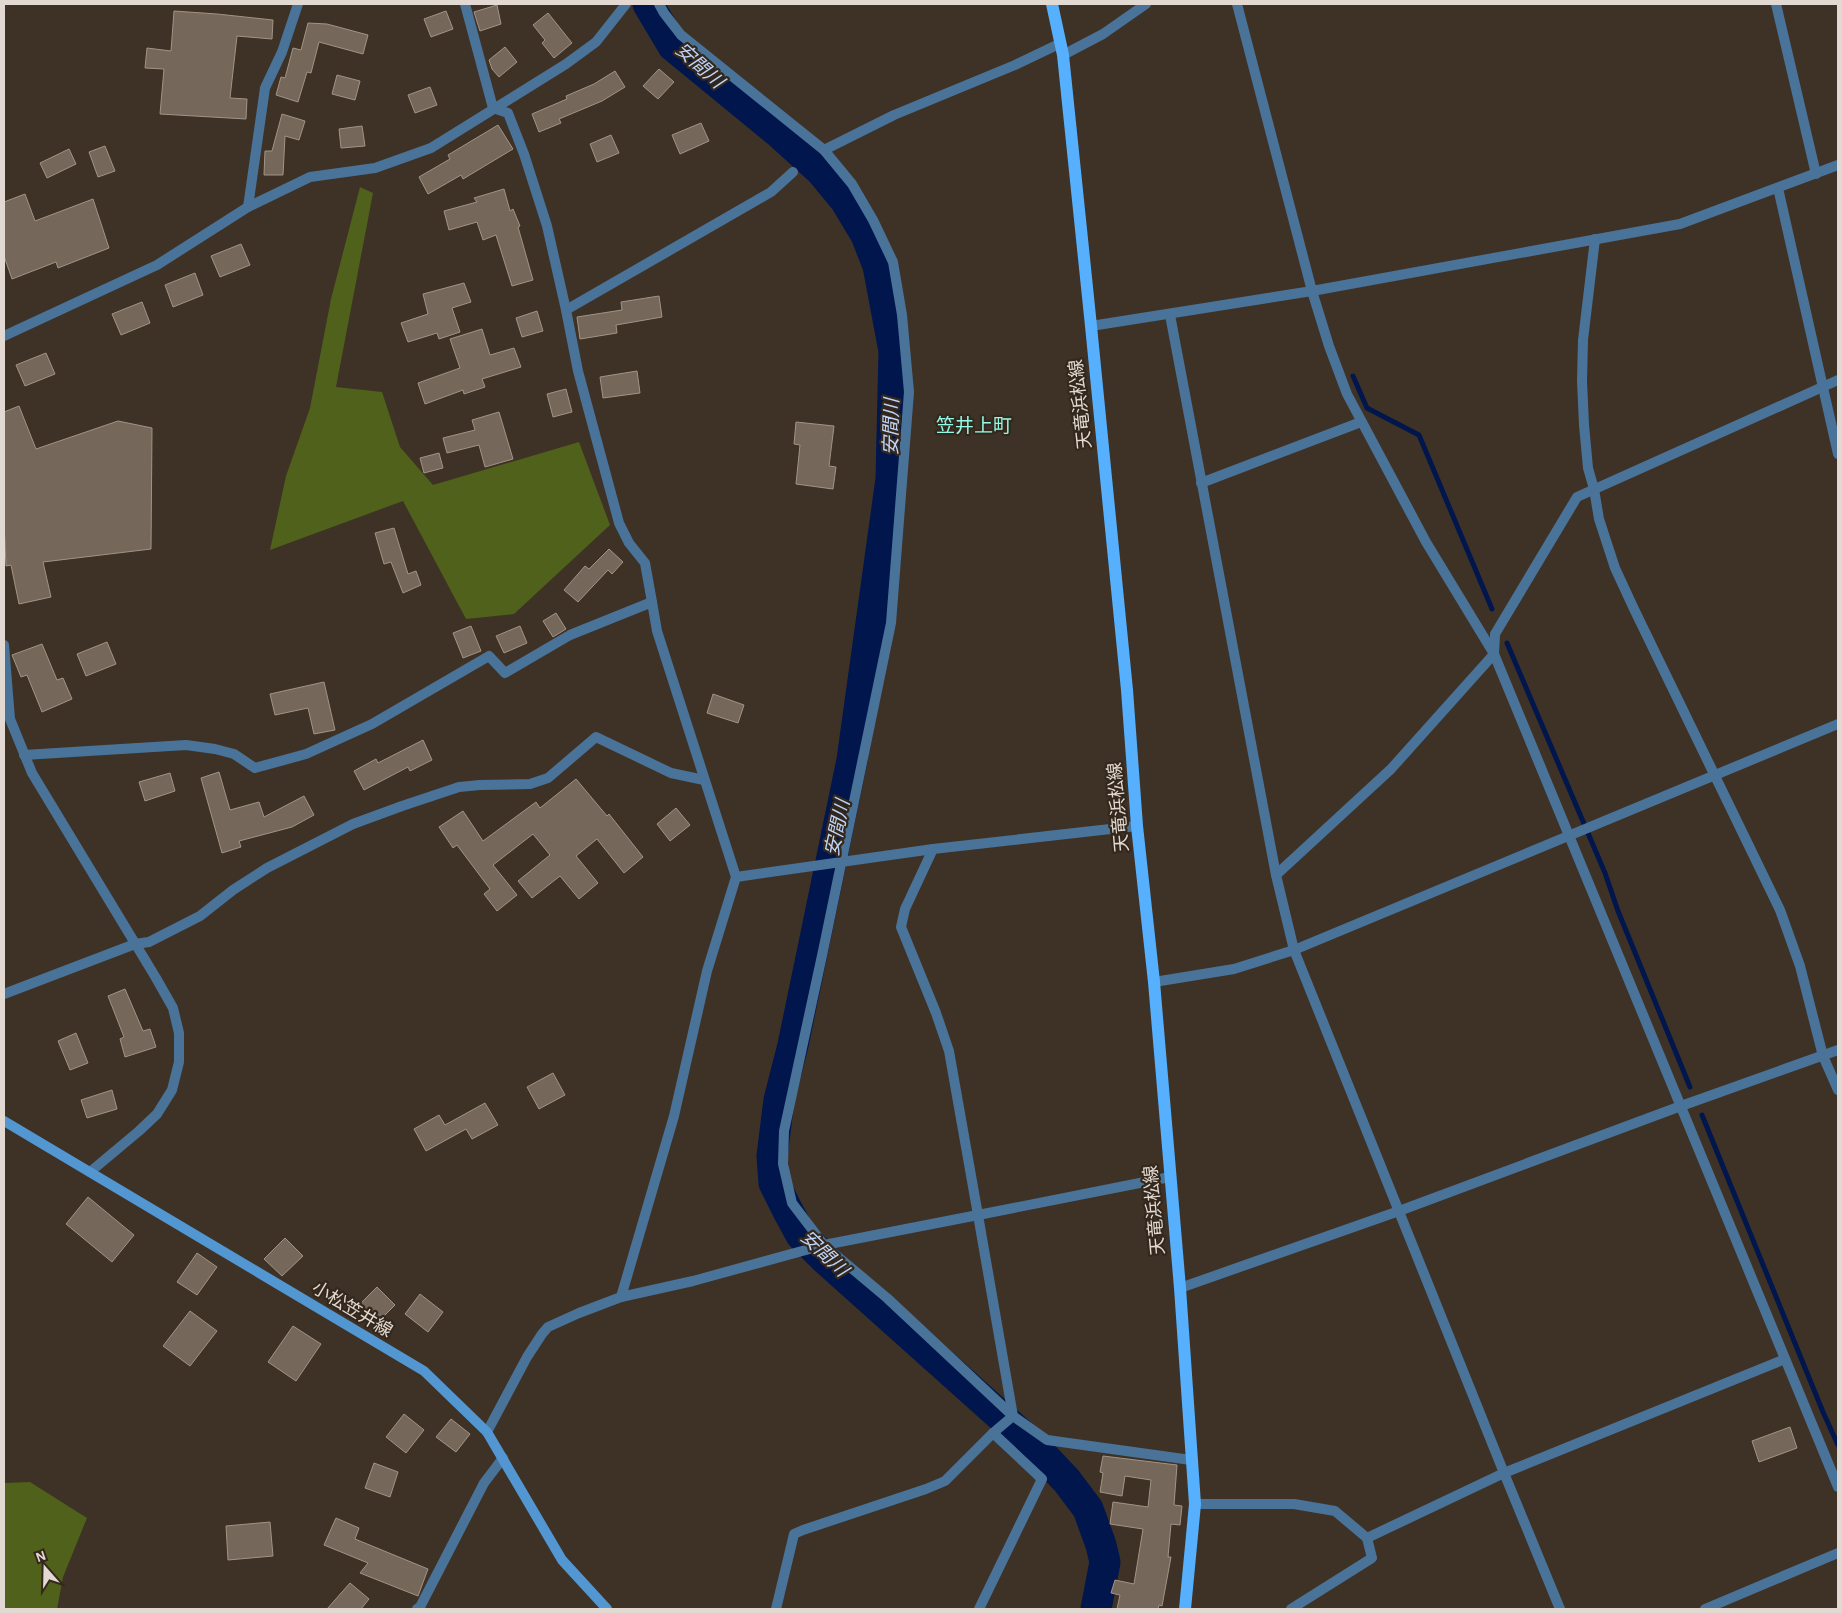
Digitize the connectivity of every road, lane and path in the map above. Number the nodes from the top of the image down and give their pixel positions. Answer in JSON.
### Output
{"nodes":[{"id":1,"x":298,"y":4,"type":"edge"},
{"id":2,"x":465,"y":4,"type":"edge"},
{"id":3,"x":626,"y":4,"type":"edge"},
{"id":4,"x":660,"y":4,"type":"edge"},
{"id":5,"x":1052,"y":4,"type":"edge"},
{"id":6,"x":1146,"y":4,"type":"edge"},
{"id":7,"x":1237,"y":4,"type":"edge"},
{"id":8,"x":1776,"y":4,"type":"edge"},
{"id":9,"x":1062,"y":49,"type":"junction"},
{"id":10,"x":493,"y":108,"type":"junction"},
{"id":11,"x":824,"y":150,"type":"junction"},
{"id":12,"x":1838,"y":165,"type":"edge"},
{"id":13,"x":794,"y":172,"type":"dead end"},
{"id":14,"x":1816,"y":174,"type":"junction"},
{"id":15,"x":1778,"y":188,"type":"junction"},
{"id":16,"x":248,"y":207,"type":"junction"},
{"id":17,"x":1595,"y":239,"type":"junction"},
{"id":18,"x":1312,"y":291,"type":"junction"},
{"id":19,"x":566,"y":310,"type":"junction"},
{"id":20,"x":1170,"y":315,"type":"junction"},
{"id":21,"x":1091,"y":326,"type":"junction"},
{"id":22,"x":4,"y":336,"type":"edge"},
{"id":23,"x":1838,"y":380,"type":"edge"},
{"id":24,"x":1823,"y":387,"type":"junction"},
{"id":25,"x":1361,"y":422,"type":"junction"},
{"id":26,"x":1838,"y":454,"type":"edge"},
{"id":27,"x":1201,"y":483,"type":"junction"},
{"id":28,"x":1594,"y":489,"type":"junction"},
{"id":29,"x":652,"y":602,"type":"junction"},
{"id":30,"x":4,"y":645,"type":"edge"},
{"id":31,"x":1494,"y":654,"type":"junction"},
{"id":32,"x":6,"y":698,"type":"edge"},
{"id":33,"x":1838,"y":724,"type":"edge"},
{"id":34,"x":24,"y":756,"type":"junction"},
{"id":35,"x":1714,"y":775,"type":"junction"},
{"id":36,"x":704,"y":780,"type":"junction"},
{"id":37,"x":1138,"y":826,"type":"junction"},
{"id":38,"x":1573,"y":834,"type":"junction"},
{"id":39,"x":933,"y":849,"type":"junction"},
{"id":40,"x":839,"y":862,"type":"junction"},
{"id":41,"x":1276,"y":875,"type":"junction"},
{"id":42,"x":736,"y":877,"type":"junction"},
{"id":43,"x":135,"y":944,"type":"junction"},
{"id":44,"x":1294,"y":950,"type":"junction"},
{"id":45,"x":1154,"y":982,"type":"junction"},
{"id":46,"x":4,"y":994,"type":"edge"},
{"id":47,"x":1838,"y":1050,"type":"edge"},
{"id":48,"x":1824,"y":1056,"type":"junction"},
{"id":49,"x":1838,"y":1090,"type":"edge"},
{"id":50,"x":1681,"y":1106,"type":"junction"},
{"id":51,"x":4,"y":1120,"type":"edge"},
{"id":52,"x":90,"y":1172,"type":"junction"},
{"id":53,"x":1170,"y":1177,"type":"junction"},
{"id":54,"x":1399,"y":1212,"type":"junction"},
{"id":55,"x":978,"y":1215,"type":"junction"},
{"id":56,"x":823,"y":1245,"type":"junction"},
{"id":57,"x":1180,"y":1288,"type":"junction"},
{"id":58,"x":621,"y":1297,"type":"junction"},
{"id":59,"x":1785,"y":1359,"type":"junction"},
{"id":60,"x":1012,"y":1417,"type":"junction"},
{"id":61,"x":997,"y":1430,"type":"junction"},
{"id":62,"x":487,"y":1432,"type":"junction"},
{"id":63,"x":503,"y":1458,"type":"junction"},
{"id":64,"x":1192,"y":1460,"type":"junction"},
{"id":65,"x":1504,"y":1473,"type":"junction"},
{"id":66,"x":1838,"y":1487,"type":"edge"},
{"id":67,"x":1195,"y":1504,"type":"junction"},
{"id":68,"x":1367,"y":1538,"type":"junction"},
{"id":69,"x":1838,"y":1553,"type":"edge"},
{"id":70,"x":417,"y":1609,"type":"edge"},
{"id":71,"x":607,"y":1609,"type":"edge"},
{"id":72,"x":776,"y":1609,"type":"edge"},
{"id":73,"x":979,"y":1609,"type":"edge"},
{"id":74,"x":1185,"y":1609,"type":"edge"},
{"id":75,"x":1291,"y":1609,"type":"edge"},
{"id":76,"x":1560,"y":1609,"type":"edge"},
{"id":77,"x":1705,"y":1609,"type":"edge"}],
"edges":[{"from":1,"to":16,"type":"street"},
{"from":2,"to":10,"type":"street"},
{"from":3,"to":10,"type":"street"},
{"from":4,"to":11,"type":"street"},
{"from":5,"to":9,"type":"main road","name":"天竜浜松線"},
{"from":6,"to":9,"type":"street"},
{"from":7,"to":18,"type":"street"},
{"from":8,"to":14,"type":"street"},
{"from":9,"to":11,"type":"street"},
{"from":9,"to":21,"type":"main road","name":"天竜浜松線"},
{"from":10,"to":16,"type":"street"},
{"from":10,"to":19,"type":"street"},
{"from":11,"to":40,"type":"street"},
{"from":12,"to":14,"type":"street"},
{"from":13,"to":19,"type":"street"},
{"from":14,"to":15,"type":"street"},
{"from":15,"to":17,"type":"street"},
{"from":15,"to":24,"type":"street"},
{"from":16,"to":22,"type":"street"},
{"from":17,"to":18,"type":"street"},
{"from":17,"to":28,"type":"street"},
{"from":18,"to":20,"type":"street"},
{"from":18,"to":25,"type":"street"},
{"from":19,"to":29,"type":"street"},
{"from":20,"to":21,"type":"street"},
{"from":20,"to":27,"type":"street"},
{"from":21,"to":37,"type":"main road","name":"天竜浜松線"},
{"from":23,"to":24,"type":"street"},
{"from":24,"to":26,"type":"street"},
{"from":24,"to":28,"type":"street"},
{"from":25,"to":27,"type":"street"},
{"from":25,"to":31,"type":"street"},
{"from":27,"to":41,"type":"street"},
{"from":28,"to":31,"type":"street"},
{"from":28,"to":35,"type":"street"},
{"from":29,"to":34,"type":"street"},
{"from":29,"to":36,"type":"street"},
{"from":30,"to":32,"type":"street"},
{"from":31,"to":38,"type":"street"},
{"from":31,"to":41,"type":"street"},
{"from":32,"to":34,"type":"street"},
{"from":33,"to":35,"type":"street"},
{"from":34,"to":43,"type":"street"},
{"from":35,"to":38,"type":"street"},
{"from":35,"to":48,"type":"street"},
{"from":36,"to":42,"type":"street"},
{"from":36,"to":43,"type":"street"},
{"from":37,"to":39,"type":"street"},
{"from":37,"to":45,"type":"main road","name":"天竜浜松線"},
{"from":38,"to":44,"type":"street"},
{"from":38,"to":50,"type":"street"},
{"from":39,"to":40,"type":"street"},
{"from":39,"to":55,"type":"street"},
{"from":40,"to":42,"type":"street"},
{"from":40,"to":56,"type":"street"},
{"from":41,"to":44,"type":"street"},
{"from":42,"to":58,"type":"street"},
{"from":43,"to":46,"type":"street"},
{"from":43,"to":52,"type":"street"},
{"from":44,"to":45,"type":"street"},
{"from":44,"to":54,"type":"street"},
{"from":45,"to":53,"type":"main road","name":"天竜浜松線"},
{"from":47,"to":48,"type":"street"},
{"from":48,"to":49,"type":"street"},
{"from":48,"to":50,"type":"street"},
{"from":50,"to":54,"type":"street"},
{"from":50,"to":59,"type":"street"},
{"from":51,"to":52,"type":"main road","name":"小松笠井線"},
{"from":52,"to":62,"type":"main road","name":"小松笠井線"},
{"from":53,"to":55,"type":"street"},
{"from":53,"to":57,"type":"main road","name":"天竜浜松線"},
{"from":54,"to":57,"type":"street"},
{"from":54,"to":65,"type":"street"},
{"from":55,"to":56,"type":"street"},
{"from":55,"to":60,"type":"street"},
{"from":56,"to":58,"type":"street"},
{"from":56,"to":60,"type":"street"},
{"from":57,"to":64,"type":"main road","name":"天竜浜松線"},
{"from":58,"to":62,"type":"street"},
{"from":59,"to":65,"type":"street"},
{"from":59,"to":66,"type":"street"},
{"from":60,"to":61,"type":"street"},
{"from":60,"to":64,"type":"street"},
{"from":61,"to":72,"type":"street"},
{"from":61,"to":73,"type":"street"},
{"from":62,"to":63,"type":"main road","name":"小松笠井線"},
{"from":63,"to":70,"type":"street"},
{"from":63,"to":71,"type":"main road","name":"小松笠井線"},
{"from":64,"to":67,"type":"main road","name":"天竜浜松線"},
{"from":65,"to":68,"type":"street"},
{"from":65,"to":76,"type":"street"},
{"from":67,"to":68,"type":"street"},
{"from":67,"to":74,"type":"main road","name":"天竜浜松線"},
{"from":68,"to":75,"type":"street"},
{"from":69,"to":77,"type":"street"}]}
